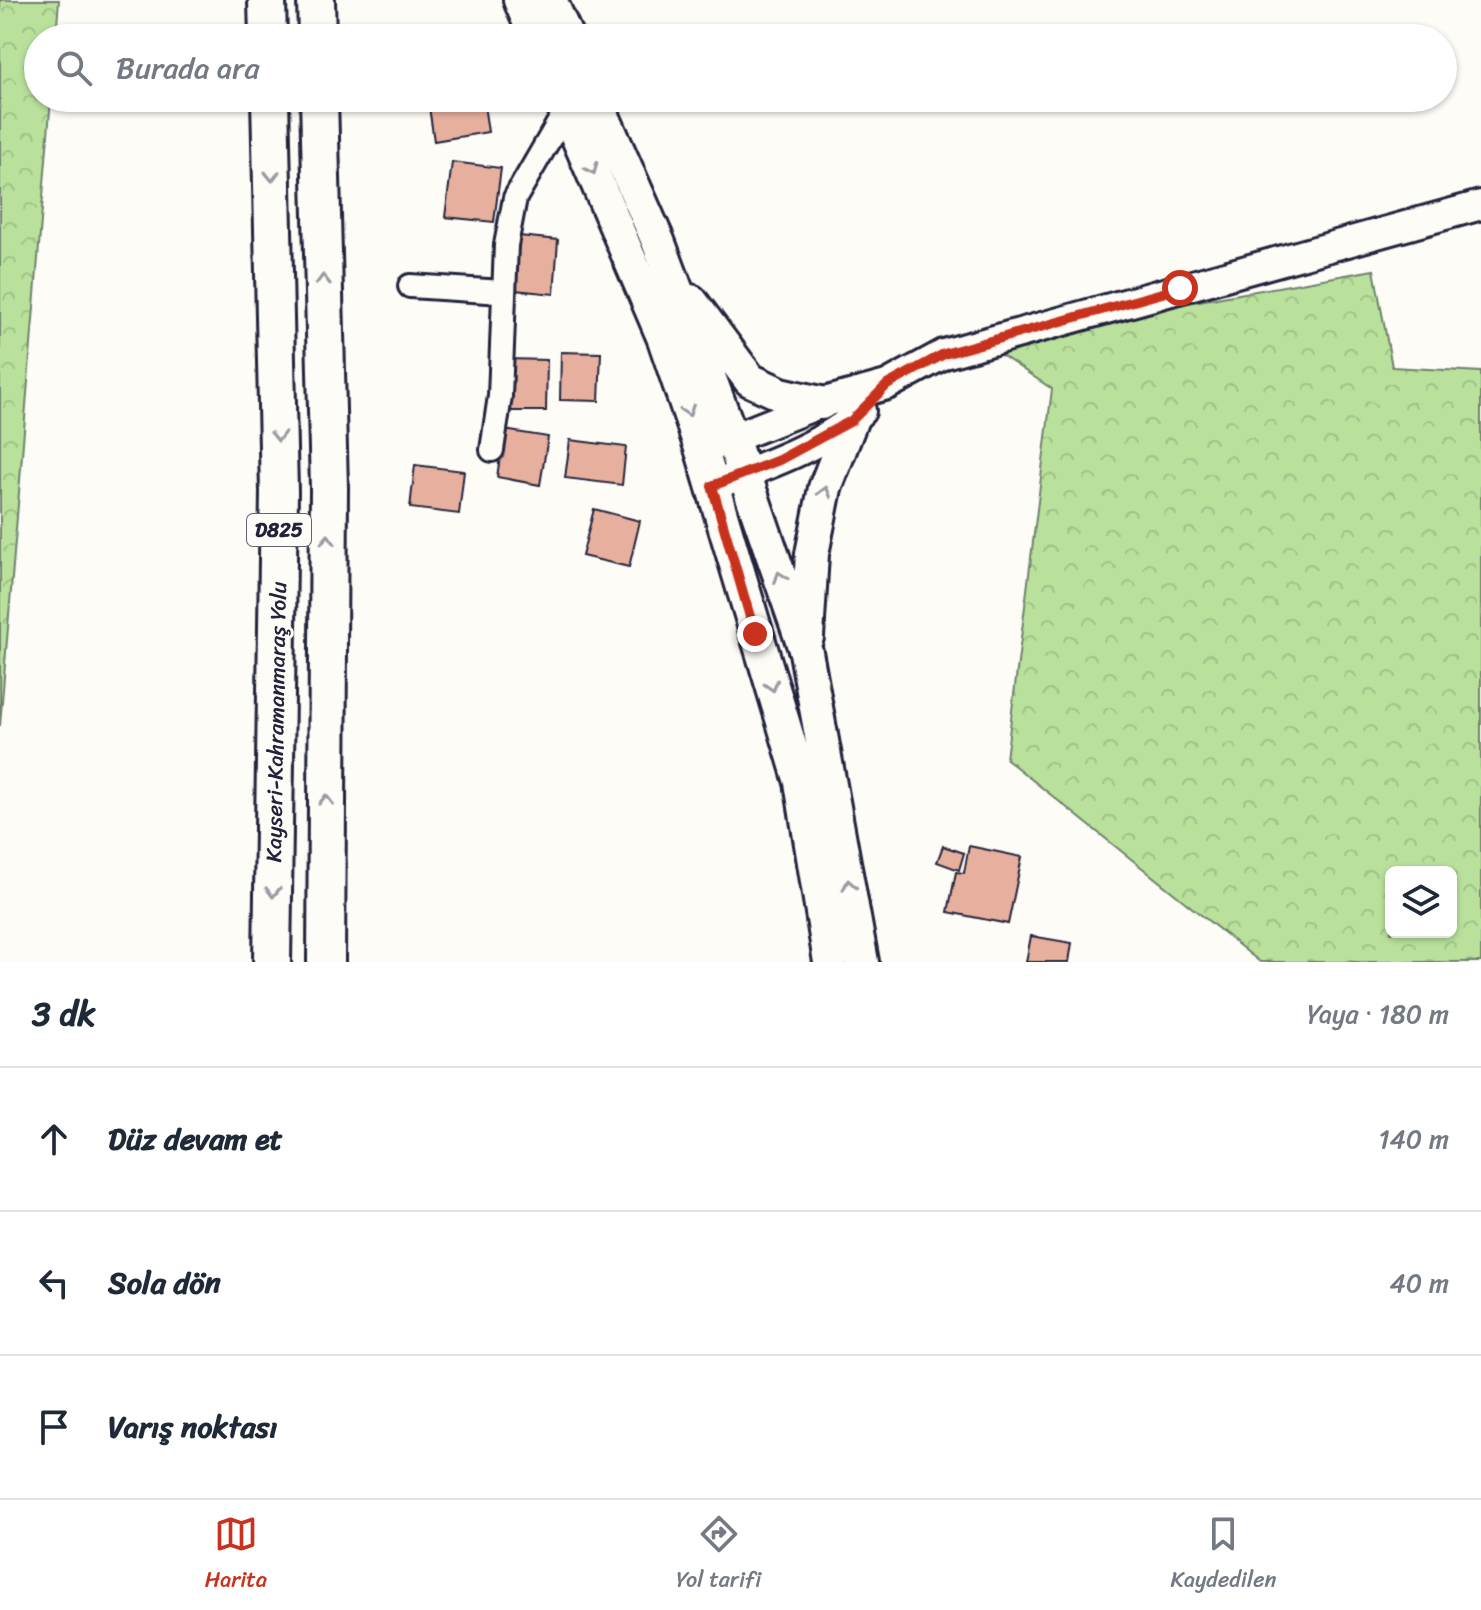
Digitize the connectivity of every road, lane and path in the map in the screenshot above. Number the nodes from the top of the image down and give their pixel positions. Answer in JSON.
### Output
{"nodes":[{"id":1,"x":267,"y":0,"type":"edge"},
{"id":2,"x":316,"y":0,"type":"edge"},
{"id":3,"x":520,"y":0,"type":"edge"},
{"id":4,"x":550,"y":0,"type":"edge"},
{"id":5,"x":268,"y":24,"type":"edge"},
{"id":6,"x":317,"y":24,"type":"edge"},
{"id":7,"x":530,"y":24,"type":"edge"},
{"id":8,"x":561,"y":24,"type":"edge"},
{"id":9,"x":270,"y":112,"type":"edge"},
{"id":10,"x":319,"y":112,"type":"edge"},
{"id":11,"x":568,"y":112,"type":"edge"},
{"id":12,"x":578,"y":112,"type":"edge"},
{"id":13,"x":580,"y":112,"type":"edge"},
{"id":14,"x":1481,"y":205,"type":"edge"},
{"id":15,"x":669,"y":271,"type":"junction"},
{"id":16,"x":410,"y":286,"type":"dead end"},
{"id":17,"x":503,"y":292,"type":"junction"},
{"id":18,"x":887,"y":385,"type":"junction"},
{"id":19,"x":821,"y":403,"type":"junction"},
{"id":20,"x":851,"y":421,"type":"junction"},
{"id":21,"x":732,"y":438,"type":"junction"},
{"id":22,"x":492,"y":450,"type":"dead end"},
{"id":23,"x":702,"y":451,"type":"junction"},
{"id":24,"x":744,"y":474,"type":"junction"},
{"id":25,"x":712,"y":486,"type":"junction"},
{"id":26,"x":806,"y":652,"type":"junction"},
{"id":27,"x":272,"y":962,"type":"edge"},
{"id":28,"x":326,"y":962,"type":"edge"},
{"id":29,"x":830,"y":962,"type":"edge"},
{"id":30,"x":862,"y":962,"type":"edge"}],
"edges":[{"from":1,"to":5,"type":"highway"},
{"from":2,"to":6,"type":"highway"},
{"from":3,"to":7,"type":"main road"},
{"from":4,"to":8,"type":"main road"},
{"from":9,"to":27,"type":"highway","name":"Kayseri-Kahramanmaraş Yolu","number":"D825","one_way":true},
{"from":28,"to":10,"type":"highway","number":"D825","one_way":true},
{"from":11,"to":17,"type":"street"},
{"from":12,"to":23,"type":"main road","one_way":true},
{"from":13,"to":15,"type":"main road"},
{"from":14,"to":18,"type":"street"},
{"from":15,"to":19,"type":"main road"},
{"from":15,"to":21,"type":"main road"},
{"from":16,"to":17,"type":"street"},
{"from":17,"to":22,"type":"street"},
{"from":18,"to":19,"type":"street"},
{"from":18,"to":20,"type":"street"},
{"from":19,"to":21,"type":"street"},
{"from":20,"to":24,"type":"street"},
{"from":26,"to":20,"type":"main road","one_way":true},
{"from":21,"to":23,"type":"street"},
{"from":21,"to":24,"type":"main road"},
{"from":23,"to":25,"type":"main road"},
{"from":24,"to":25,"type":"street"},
{"from":26,"to":24,"type":"main road","one_way":true},
{"from":25,"to":29,"type":"main road","one_way":true},
{"from":30,"to":26,"type":"main road","one_way":true}]}
